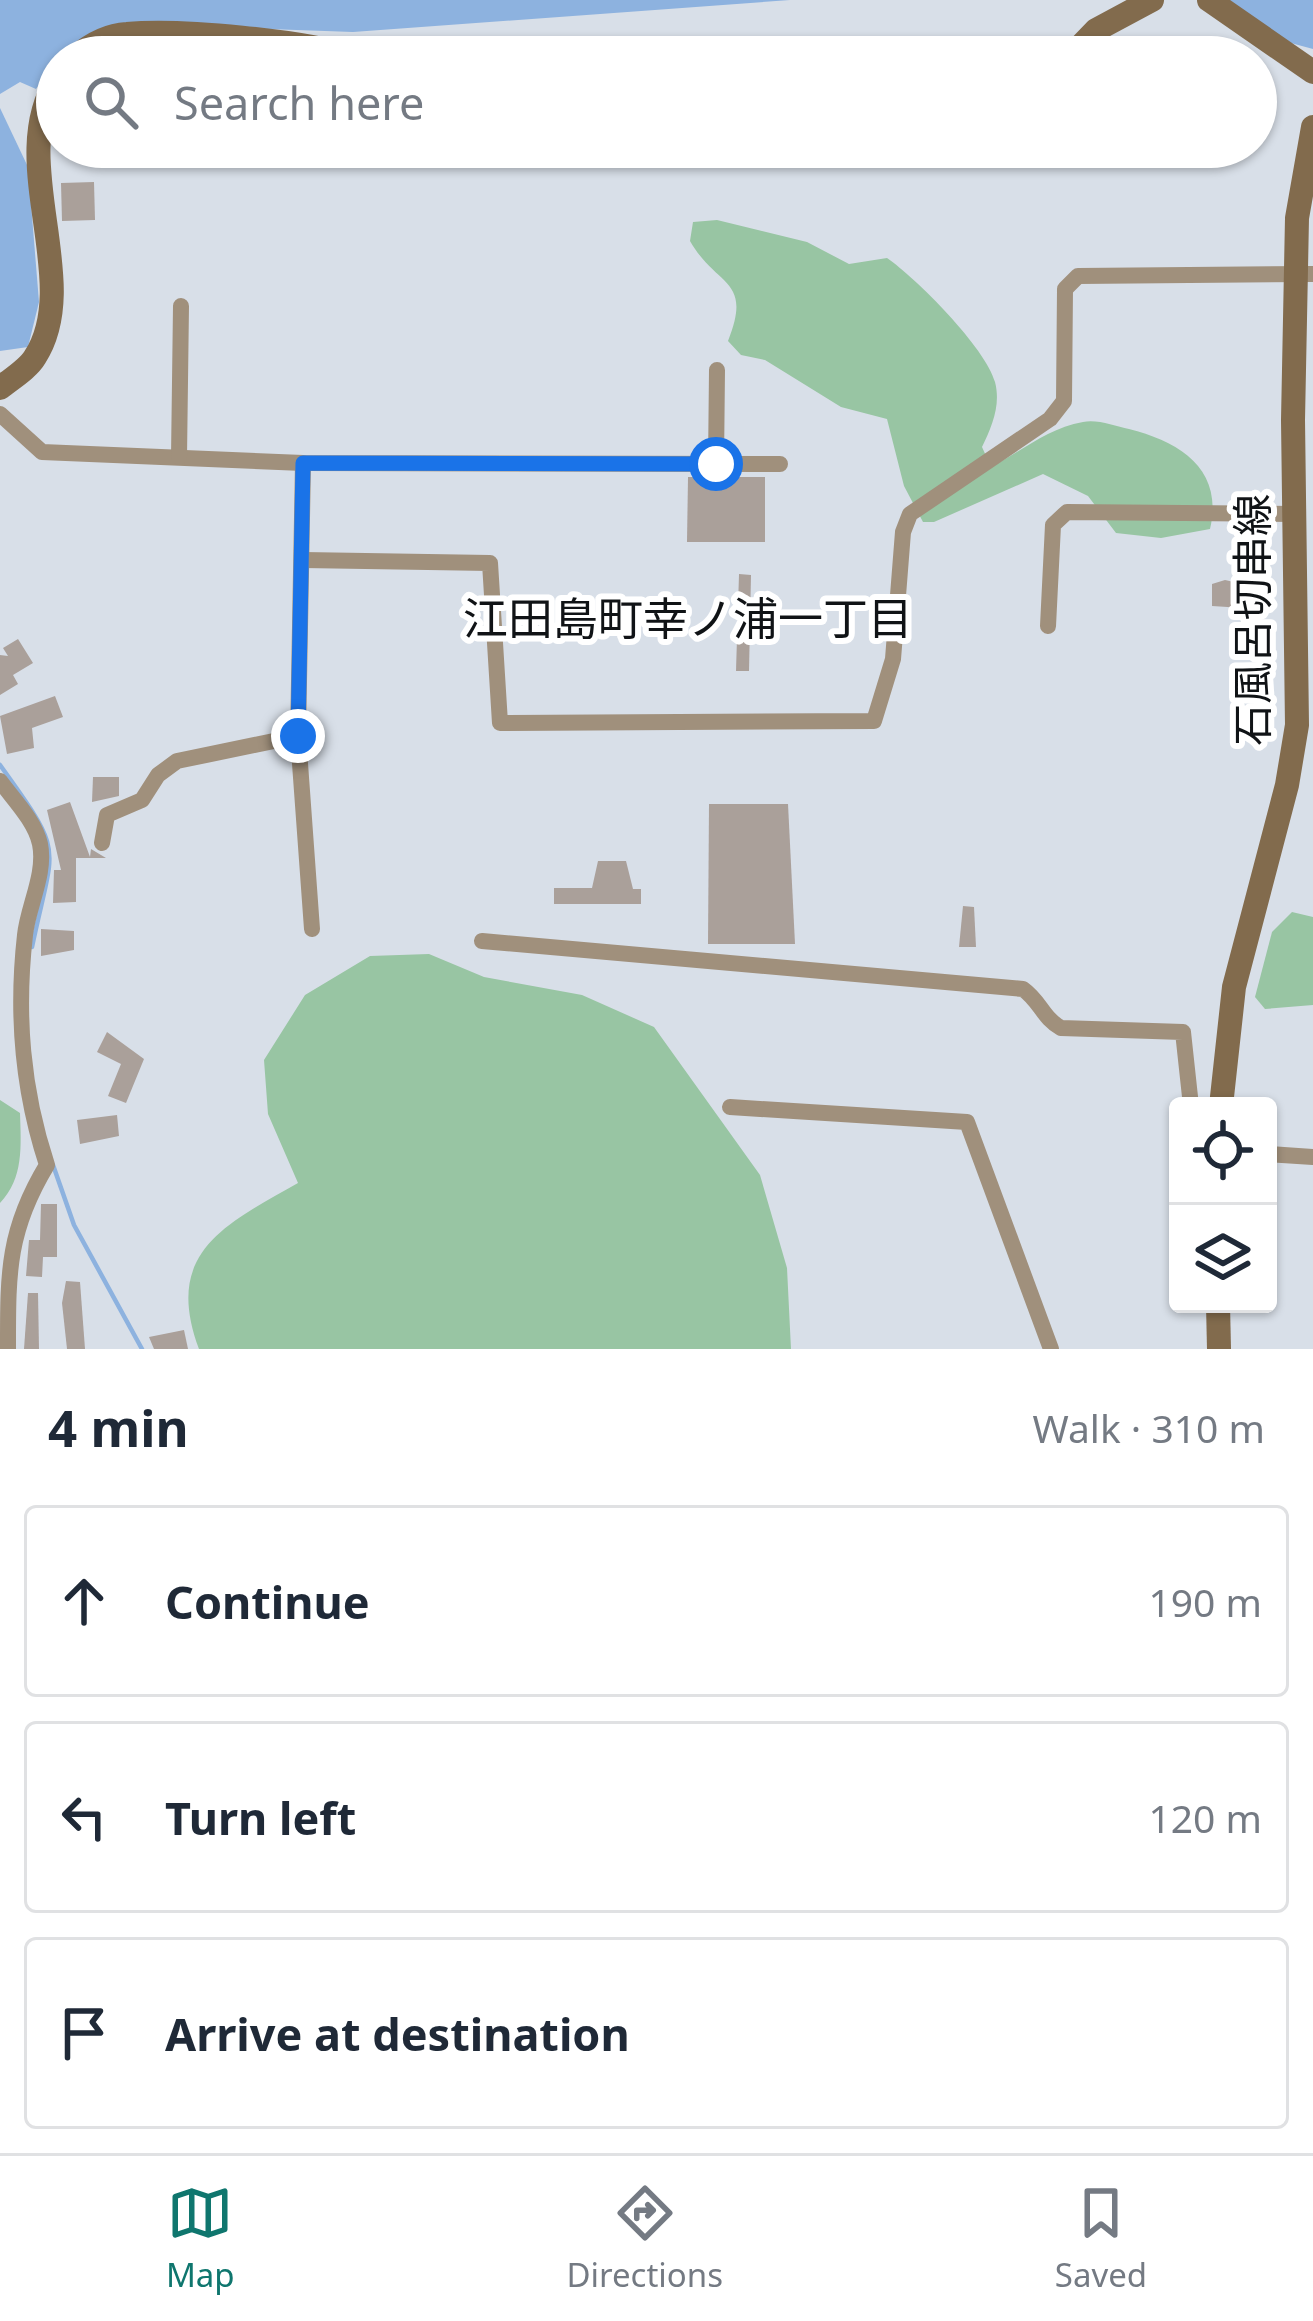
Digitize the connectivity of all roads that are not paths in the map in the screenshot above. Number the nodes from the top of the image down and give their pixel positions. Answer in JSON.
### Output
{"nodes":[{"id":1,"x":1152,"y":0,"type":"edge"},
{"id":2,"x":1209,"y":0,"type":"edge"},
{"id":3,"x":116,"y":36,"type":"edge"},
{"id":4,"x":173,"y":36,"type":"edge"},
{"id":5,"x":1090,"y":36,"type":"edge"},
{"id":6,"x":1261,"y":36,"type":"edge"},
{"id":7,"x":1277,"y":47,"type":"edge"},
{"id":8,"x":1313,"y":72,"type":"edge"},
{"id":9,"x":1313,"y":128,"type":"edge"},
{"id":10,"x":39,"y":168,"type":"edge"},
{"id":11,"x":1305,"y":274,"type":"edge"},
{"id":12,"x":181,"y":306,"type":"dead end"},
{"id":13,"x":717,"y":370,"type":"dead end"},
{"id":14,"x":0,"y":388,"type":"edge"},
{"id":15,"x":0,"y":414,"type":"edge"},
{"id":16,"x":1303,"y":421,"type":"edge"},
{"id":17,"x":178,"y":457,"type":"junction"},
{"id":18,"x":303,"y":463,"type":"junction"},
{"id":19,"x":716,"y":464,"type":"junction"},
{"id":20,"x":780,"y":464,"type":"dead end"},
{"id":21,"x":1293,"y":514,"type":"junction"},
{"id":22,"x":303,"y":560,"type":"junction"},
{"id":23,"x":1048,"y":626,"type":"dead end"},
{"id":24,"x":1305,"y":734,"type":"edge"},
{"id":25,"x":298,"y":736,"type":"junction"},
{"id":26,"x":0,"y":781,"type":"edge"},
{"id":27,"x":102,"y":843,"type":"dead end"},
{"id":28,"x":312,"y":929,"type":"dead end"},
{"id":29,"x":482,"y":940,"type":"dead end"},
{"id":30,"x":20,"y":1045,"type":"junction"},
{"id":31,"x":0,"y":1046,"type":"edge"},
{"id":32,"x":1190,"y":1097,"type":"edge"},
{"id":33,"x":1222,"y":1097,"type":"edge"},
{"id":34,"x":730,"y":1107,"type":"dead end"},
{"id":35,"x":1277,"y":1155,"type":"edge"},
{"id":36,"x":1313,"y":1157,"type":"edge"},
{"id":37,"x":1218,"y":1313,"type":"edge"},
{"id":38,"x":8,"y":1349,"type":"edge"},
{"id":39,"x":1052,"y":1349,"type":"edge"},
{"id":40,"x":1219,"y":1349,"type":"edge"}],
"edges":[{"from":1,"to":5,"type":"main road"},
{"from":2,"to":6,"type":"main road"},
{"from":3,"to":4,"type":"main road"},
{"from":7,"to":8,"type":"main road"},
{"from":9,"to":11,"type":"main road","name":"石風呂切串線"},
{"from":10,"to":14,"type":"main road"},
{"from":11,"to":16,"type":"main road","name":"石風呂切串線"},
{"from":11,"to":22,"type":"street"},
{"from":12,"to":17,"type":"street"},
{"from":13,"to":19,"type":"street"},
{"from":15,"to":17,"type":"street"},
{"from":16,"to":21,"type":"main road","name":"石風呂切串線"},
{"from":17,"to":18,"type":"street"},
{"from":18,"to":19,"type":"street"},
{"from":18,"to":22,"type":"street"},
{"from":19,"to":20,"type":"street"},
{"from":21,"to":23,"type":"street"},
{"from":21,"to":24,"type":"main road","name":"石風呂切串線"},
{"from":22,"to":25,"type":"street"},
{"from":24,"to":33,"type":"main road","name":"石風呂切串線"},
{"from":25,"to":27,"type":"street"},
{"from":25,"to":28,"type":"street"},
{"from":26,"to":30,"type":"street"},
{"from":29,"to":32,"type":"street"},
{"from":30,"to":31,"type":"street"},
{"from":30,"to":38,"type":"street"},
{"from":34,"to":39,"type":"street"},
{"from":35,"to":36,"type":"street"},
{"from":37,"to":40,"type":"main road"}]}
